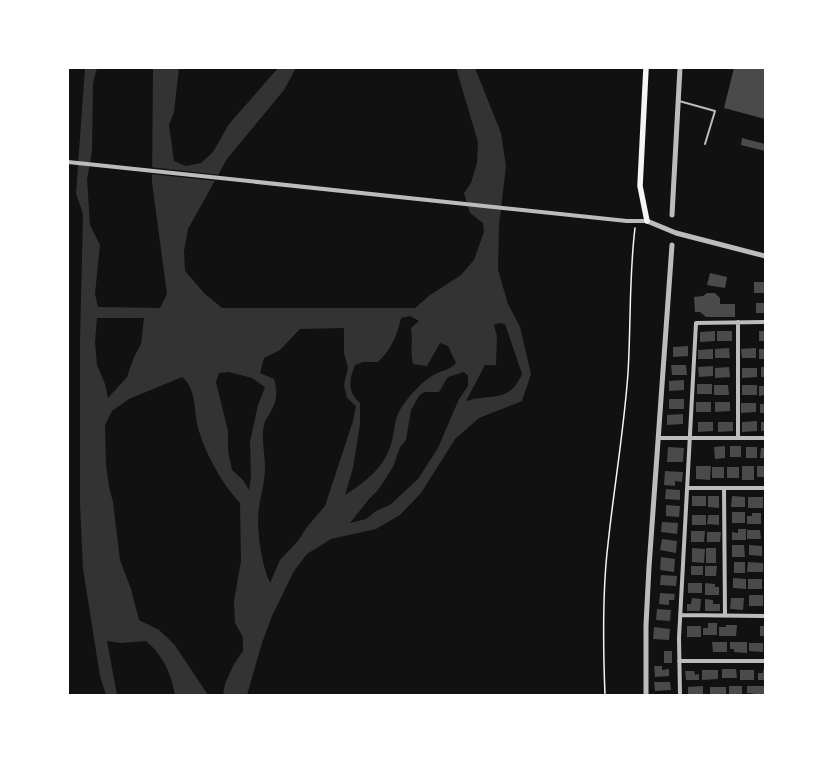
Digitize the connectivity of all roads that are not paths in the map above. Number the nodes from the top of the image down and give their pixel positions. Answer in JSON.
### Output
{"nodes":[{"id":1,"x":646,"y":68,"type":"edge"},
{"id":2,"x":680,"y":68,"type":"edge"},
{"id":3,"x":678,"y":100,"type":"junction"},
{"id":4,"x":705,"y":144,"type":"dead end"},
{"id":5,"x":68,"y":162,"type":"edge"},
{"id":6,"x":672,"y":215,"type":"dead end"},
{"id":7,"x":647,"y":221,"type":"junction"},
{"id":8,"x":672,"y":245,"type":"dead end"},
{"id":9,"x":765,"y":256,"type":"edge"},
{"id":10,"x":738,"y":322,"type":"junction"},
{"id":11,"x":765,"y":322,"type":"edge"},
{"id":12,"x":658,"y":438,"type":"junction"},
{"id":13,"x":690,"y":438,"type":"junction"},
{"id":14,"x":738,"y":438,"type":"junction"},
{"id":15,"x":765,"y":438,"type":"edge"},
{"id":16,"x":688,"y":488,"type":"junction"},
{"id":17,"x":724,"y":488,"type":"junction"},
{"id":18,"x":765,"y":488,"type":"edge"},
{"id":19,"x":680,"y":615,"type":"junction"},
{"id":20,"x":725,"y":616,"type":"junction"},
{"id":21,"x":765,"y":616,"type":"edge"},
{"id":22,"x":679,"y":661,"type":"junction"},
{"id":23,"x":765,"y":661,"type":"edge"},
{"id":24,"x":646,"y":695,"type":"edge"},
{"id":25,"x":680,"y":695,"type":"edge"}],
"edges":[{"from":1,"to":7,"type":"main road"},
{"from":2,"to":3,"type":"street"},
{"from":3,"to":4,"type":"lane"},
{"from":3,"to":6,"type":"street"},
{"from":5,"to":7,"type":"street"},
{"from":7,"to":9,"type":"street"},
{"from":8,"to":12,"type":"street"},
{"from":10,"to":11,"type":"street"},
{"from":10,"to":13,"type":"street"},
{"from":10,"to":14,"type":"street"},
{"from":12,"to":13,"type":"street"},
{"from":12,"to":24,"type":"street"},
{"from":13,"to":14,"type":"street"},
{"from":13,"to":16,"type":"street"},
{"from":14,"to":15,"type":"street"},
{"from":16,"to":17,"type":"street"},
{"from":16,"to":19,"type":"street"},
{"from":17,"to":18,"type":"street"},
{"from":17,"to":20,"type":"street"},
{"from":19,"to":20,"type":"street"},
{"from":19,"to":22,"type":"street"},
{"from":20,"to":21,"type":"street"},
{"from":22,"to":23,"type":"street"},
{"from":22,"to":25,"type":"street"}]}
